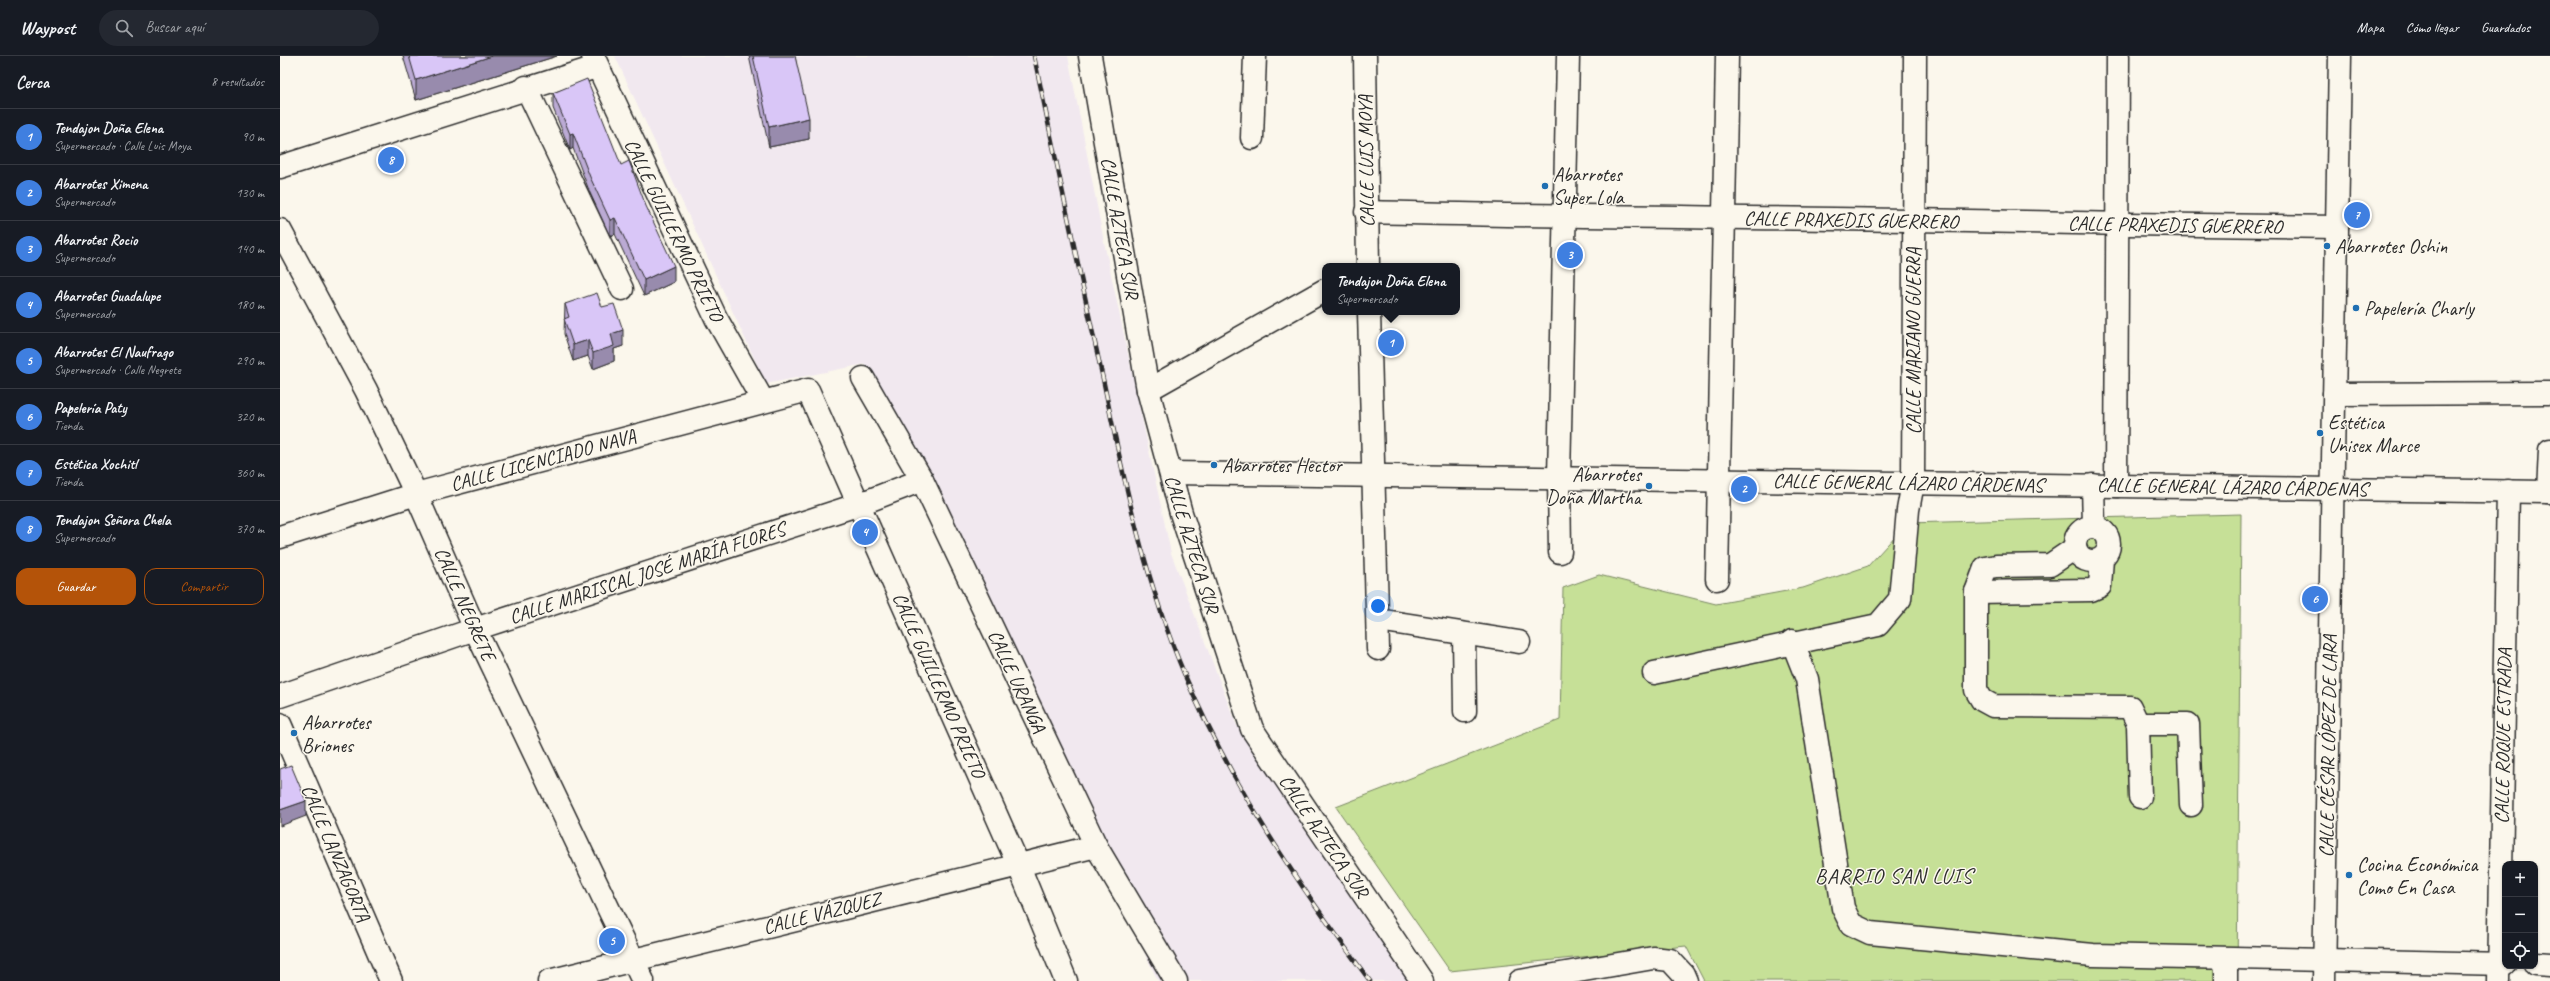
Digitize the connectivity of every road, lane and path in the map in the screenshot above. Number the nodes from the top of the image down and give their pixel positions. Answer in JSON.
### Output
{"nodes":[{"id":1,"x":1090,"y":56,"type":"edge"},
{"id":2,"x":1255,"y":56,"type":"edge"},
{"id":3,"x":1364,"y":56,"type":"edge"},
{"id":4,"x":1568,"y":56,"type":"edge"},
{"id":5,"x":1727,"y":56,"type":"edge"},
{"id":6,"x":1915,"y":56,"type":"edge"},
{"id":7,"x":2118,"y":56,"type":"edge"},
{"id":8,"x":2340,"y":56,"type":"edge"},
{"id":9,"x":594,"y":61,"type":"edge"},
{"id":10,"x":526,"y":87,"type":"junction"},
{"id":11,"x":1252,"y":138,"type":"dead end"},
{"id":12,"x":280,"y":167,"type":"edge"},
{"id":13,"x":1366,"y":212,"type":"junction"},
{"id":14,"x":1564,"y":218,"type":"junction"},
{"id":15,"x":1724,"y":218,"type":"junction"},
{"id":16,"x":1914,"y":220,"type":"junction"},
{"id":17,"x":2117,"y":225,"type":"junction"},
{"id":18,"x":2337,"y":227,"type":"junction"},
{"id":19,"x":280,"y":230,"type":"edge"},
{"id":20,"x":1368,"y":263,"type":"edge"},
{"id":21,"x":622,"y":289,"type":"dead end"},
{"id":22,"x":1322,"y":292,"type":"edge"},
{"id":23,"x":1369,"y":315,"type":"edge"},
{"id":24,"x":863,"y":378,"type":"dead end"},
{"id":25,"x":808,"y":390,"type":"joint"},
{"id":26,"x":1148,"y":390,"type":"junction"},
{"id":27,"x":2550,"y":393,"type":"edge"},
{"id":28,"x":2334,"y":394,"type":"junction"},
{"id":29,"x":764,"y":400,"type":"junction"},
{"id":30,"x":2550,"y":450,"type":"edge"},
{"id":31,"x":1171,"y":473,"type":"junction"},
{"id":32,"x":1375,"y":475,"type":"junction"},
{"id":33,"x":1559,"y":478,"type":"junction"},
{"id":34,"x":922,"y":480,"type":"junction"},
{"id":35,"x":1719,"y":480,"type":"junction"},
{"id":36,"x":1913,"y":483,"type":"junction"},
{"id":37,"x":2093,"y":486,"type":"junction"},
{"id":38,"x":2116,"y":486,"type":"junction"},
{"id":39,"x":2332,"y":489,"type":"junction"},
{"id":40,"x":2508,"y":491,"type":"junction"},
{"id":41,"x":2549,"y":492,"type":"edge"},
{"id":42,"x":416,"y":494,"type":"junction"},
{"id":43,"x":860,"y":504,"type":"junction"},
{"id":44,"x":2094,"y":526,"type":"junction"},
{"id":45,"x":280,"y":537,"type":"edge"},
{"id":46,"x":2075,"y":548,"type":"junction"},
{"id":47,"x":1560,"y":552,"type":"dead end"},
{"id":48,"x":2102,"y":559,"type":"junction"},
{"id":49,"x":1717,"y":579,"type":"dead end"},
{"id":50,"x":1976,"y":592,"type":"junction"},
{"id":51,"x":1378,"y":620,"type":"junction"},
{"id":52,"x":475,"y":629,"type":"junction"},
{"id":53,"x":1464,"y":634,"type":"junction"},
{"id":54,"x":1792,"y":641,"type":"junction"},
{"id":55,"x":1519,"y":642,"type":"dead end"},
{"id":56,"x":1378,"y":648,"type":"dead end"},
{"id":57,"x":1654,"y":672,"type":"dead end"},
{"id":58,"x":280,"y":696,"type":"edge"},
{"id":59,"x":1465,"y":711,"type":"dead end"},
{"id":60,"x":280,"y":724,"type":"edge"},
{"id":61,"x":2138,"y":724,"type":"junction"},
{"id":62,"x":2140,"y":797,"type":"dead end"},
{"id":63,"x":2191,"y":805,"type":"dead end"},
{"id":64,"x":1096,"y":846,"type":"junction"},
{"id":65,"x":1018,"y":864,"type":"junction"},
{"id":66,"x":631,"y":960,"type":"junction"},
{"id":67,"x":2226,"y":960,"type":"junction"},
{"id":68,"x":2538,"y":964,"type":"edge"},
{"id":69,"x":2550,"y":965,"type":"edge"},
{"id":70,"x":2501,"y":970,"type":"edge"},
{"id":71,"x":2324,"y":971,"type":"edge"},
{"id":72,"x":391,"y":981,"type":"edge"},
{"id":73,"x":549,"y":981,"type":"edge"},
{"id":74,"x":643,"y":981,"type":"edge"},
{"id":75,"x":1066,"y":981,"type":"edge"},
{"id":76,"x":1176,"y":981,"type":"edge"},
{"id":77,"x":1422,"y":981,"type":"edge"},
{"id":78,"x":1520,"y":981,"type":"edge"},
{"id":79,"x":1686,"y":981,"type":"edge"},
{"id":80,"x":2226,"y":981,"type":"edge"}],
"edges":[{"from":1,"to":26,"type":"street","name":"CALLE AZTECA SUR"},
{"from":2,"to":11,"type":"street"},
{"from":3,"to":13,"type":"street","name":"CALLE LUIS MOYA"},
{"from":4,"to":14,"type":"street"},
{"from":5,"to":15,"type":"street"},
{"from":6,"to":16,"type":"street","name":"CALLE MARIANO GUERRA"},
{"from":7,"to":17,"type":"street"},
{"from":8,"to":18,"type":"street","name":"CALLE CÉSAR LÓPEZ DE LARA"},
{"from":9,"to":10,"type":"street"},
{"from":9,"to":29,"type":"street","name":"CALLE GUILLERMO PRIETO"},
{"from":10,"to":12,"type":"street"},
{"from":10,"to":21,"type":"street"},
{"from":13,"to":14,"type":"street","name":"CALLE PRAXEDIS GUERRERO"},
{"from":13,"to":20,"type":"street","name":"CALLE LUIS MOYA"},
{"from":14,"to":15,"type":"street","name":"CALLE PRAXEDIS GUERRERO"},
{"from":14,"to":33,"type":"street"},
{"from":15,"to":16,"type":"street","name":"CALLE PRAXEDIS GUERRERO"},
{"from":15,"to":35,"type":"street"},
{"from":16,"to":17,"type":"street","name":"CALLE PRAXEDIS GUERRERO"},
{"from":16,"to":36,"type":"street","name":"CALLE MARIANO GUERRA"},
{"from":17,"to":18,"type":"street","name":"CALLE PRAXEDIS GUERRERO"},
{"from":17,"to":38,"type":"street"},
{"from":18,"to":28,"type":"street","name":"CALLE CÉSAR LÓPEZ DE LARA"},
{"from":19,"to":42,"type":"street","name":"CALLE NEGRETE"},
{"from":22,"to":26,"type":"street"},
{"from":23,"to":32,"type":"street"},
{"from":24,"to":34,"type":"street","name":"CALLE URANGA"},
{"from":25,"to":29,"type":"street","name":"CALLE LICENCIADO NAVA"},
{"from":25,"to":43,"type":"street","name":"CALLE GUILLERMO PRIETO"},
{"from":26,"to":31,"type":"street","name":"CALLE AZTECA SUR"},
{"from":27,"to":28,"type":"street"},
{"from":28,"to":39,"type":"street","name":"CALLE CÉSAR LÓPEZ DE LARA"},
{"from":29,"to":42,"type":"street","name":"CALLE LICENCIADO NAVA"},
{"from":30,"to":41,"type":"street"},
{"from":31,"to":32,"type":"street","name":"CALLE GENERAL LÁZARO CÁRDENAS"},
{"from":31,"to":77,"type":"street","name":"CALLE AZTECA SUR"},
{"from":32,"to":33,"type":"street","name":"CALLE GENERAL LÁZARO CÁRDENAS"},
{"from":32,"to":51,"type":"street"},
{"from":33,"to":35,"type":"street","name":"CALLE GENERAL LÁZARO CÁRDENAS"},
{"from":33,"to":47,"type":"street"},
{"from":34,"to":43,"type":"street","name":"CALLE MARISCAL JOSÉ MARÍA FLORES"},
{"from":34,"to":64,"type":"street","name":"CALLE URANGA"},
{"from":35,"to":36,"type":"street","name":"CALLE GENERAL LÁZARO CÁRDENAS"},
{"from":35,"to":49,"type":"street"},
{"from":36,"to":37,"type":"street","name":"CALLE GENERAL LÁZARO CÁRDENAS"},
{"from":36,"to":54,"type":"street","name":"CALLE MARIANO GUERRA"},
{"from":37,"to":38,"type":"street","name":"CALLE GENERAL LÁZARO CÁRDENAS"},
{"from":37,"to":44,"type":"street"},
{"from":38,"to":39,"type":"street","name":"CALLE GENERAL LÁZARO CÁRDENAS"},
{"from":39,"to":40,"type":"street","name":"CALLE GENERAL LÁZARO CÁRDENAS"},
{"from":39,"to":71,"type":"street","name":"CALLE CÉSAR LÓPEZ DE LARA"},
{"from":40,"to":41,"type":"street","name":"CALLE GENERAL LÁZARO CÁRDENAS"},
{"from":40,"to":70,"type":"street","name":"CALLE ROQUE ESTRADA"},
{"from":42,"to":45,"type":"street","name":"CALLE LICENCIADO NAVA"},
{"from":42,"to":52,"type":"street","name":"CALLE NEGRETE"},
{"from":43,"to":52,"type":"street","name":"CALLE MARISCAL JOSÉ MARÍA FLORES"},
{"from":43,"to":65,"type":"street","name":"CALLE GUILLERMO PRIETO"},
{"from":44,"to":46,"type":"street"},
{"from":44,"to":48,"type":"street"},
{"from":46,"to":48,"type":"street"},
{"from":46,"to":50,"type":"street"},
{"from":48,"to":50,"type":"street"},
{"from":50,"to":61,"type":"street"},
{"from":51,"to":53,"type":"street"},
{"from":51,"to":56,"type":"street"},
{"from":52,"to":58,"type":"street","name":"CALLE MARISCAL JOSÉ MARÍA FLORES"},
{"from":52,"to":66,"type":"street","name":"CALLE NEGRETE"},
{"from":53,"to":55,"type":"street"},
{"from":53,"to":59,"type":"street"},
{"from":54,"to":57,"type":"street","name":"CALLE MARIANO GUERRA"},
{"from":54,"to":67,"type":"street"},
{"from":60,"to":72,"type":"street","name":"CALLE LANZAGORTA"},
{"from":61,"to":62,"type":"street"},
{"from":61,"to":63,"type":"street"},
{"from":64,"to":65,"type":"street","name":"CALLE VÁZQUEZ"},
{"from":64,"to":76,"type":"street","name":"CALLE URANGA"},
{"from":65,"to":66,"type":"street","name":"CALLE VÁZQUEZ"},
{"from":65,"to":75,"type":"street","name":"CALLE GUILLERMO PRIETO"},
{"from":66,"to":73,"type":"street","name":"CALLE VÁZQUEZ"},
{"from":66,"to":74,"type":"street","name":"CALLE NEGRETE"},
{"from":67,"to":71,"type":"street"},
{"from":67,"to":80,"type":"street"},
{"from":68,"to":69,"type":"street"},
{"from":70,"to":71,"type":"street"},
{"from":78,"to":79,"type":"street"}]}
